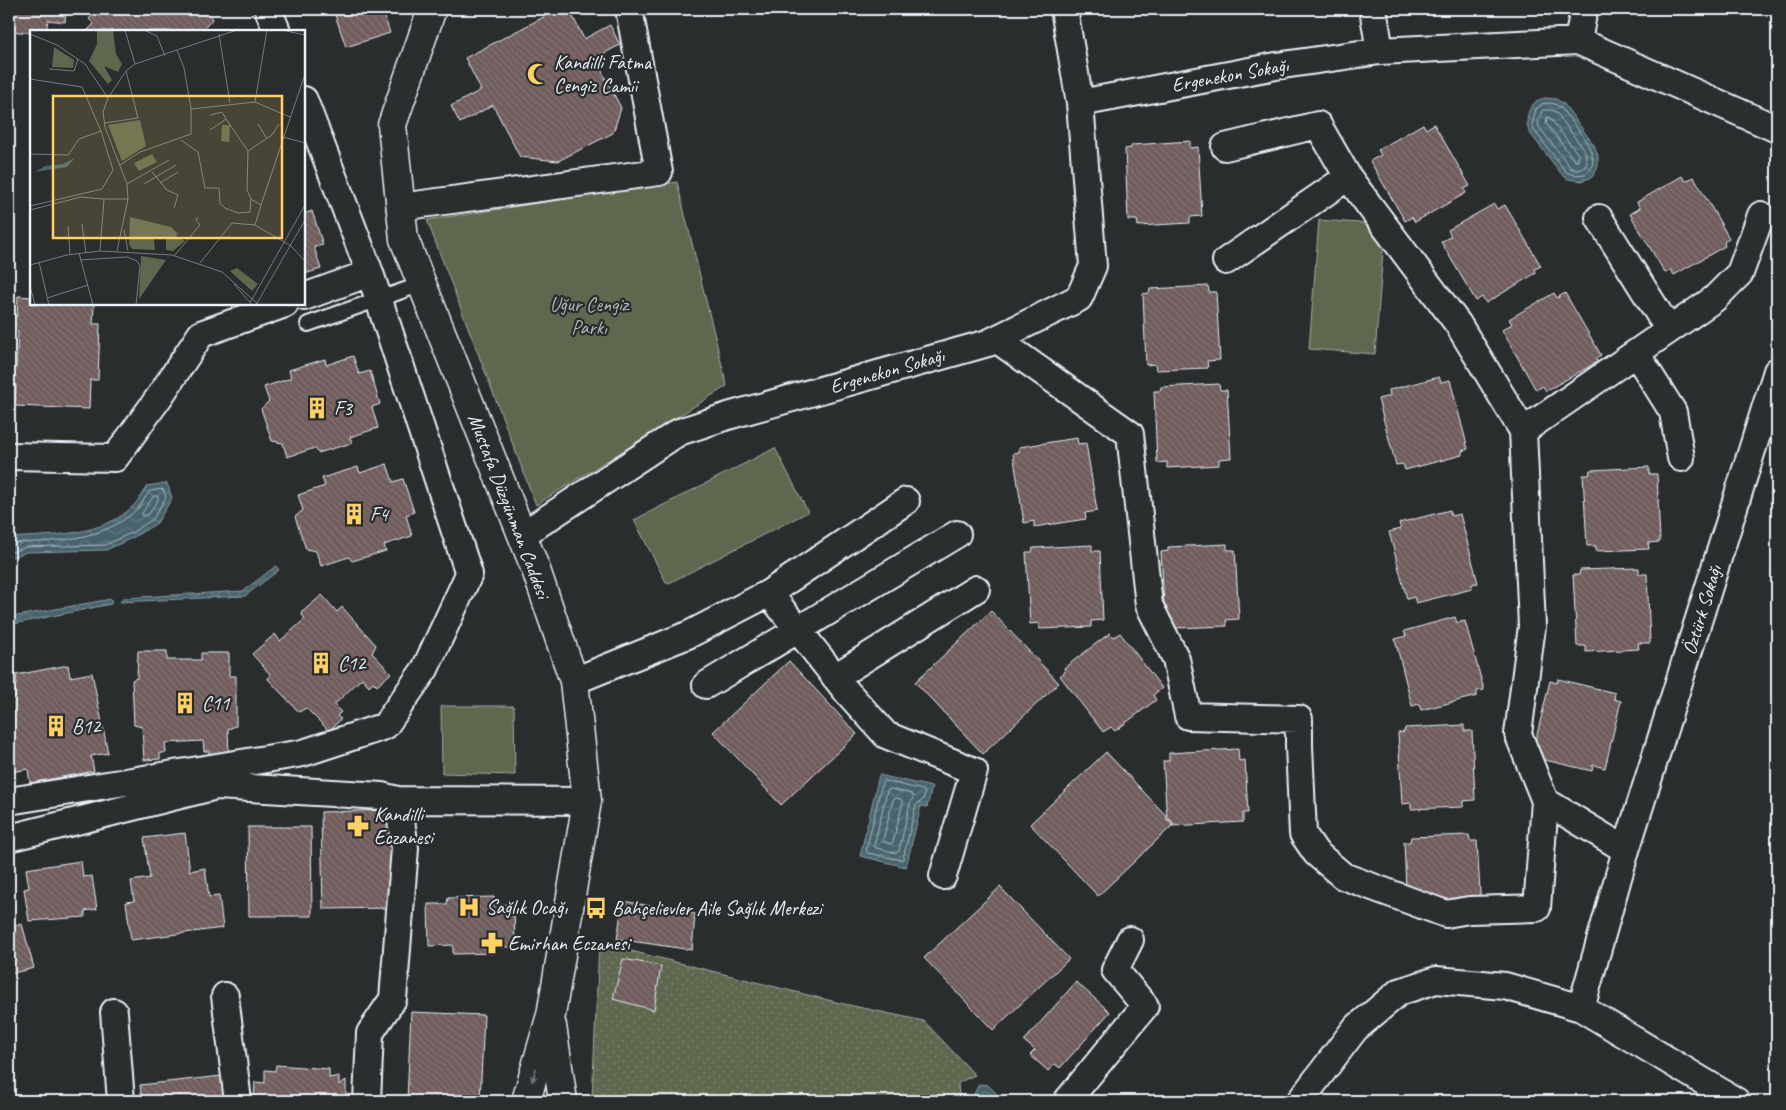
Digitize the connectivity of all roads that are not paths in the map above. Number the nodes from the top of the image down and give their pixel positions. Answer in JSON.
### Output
{"nodes":[{"id":1,"x":268,"y":9,"type":"edge"},
{"id":2,"x":432,"y":9,"type":"edge"},
{"id":3,"x":629,"y":9,"type":"edge"},
{"id":4,"x":1064,"y":9,"type":"edge"},
{"id":5,"x":1373,"y":9,"type":"edge"},
{"id":6,"x":1584,"y":9,"type":"edge"},
{"id":7,"x":277,"y":30,"type":"edge"},
{"id":8,"x":1578,"y":41,"type":"junction"},
{"id":9,"x":1380,"y":52,"type":"junction"},
{"id":10,"x":305,"y":103,"type":"edge"},
{"id":11,"x":1080,"y":103,"type":"junction"},
{"id":12,"x":1777,"y":129,"type":"edge"},
{"id":13,"x":1225,"y":148,"type":"dead end"},
{"id":14,"x":1348,"y":177,"type":"junction"},
{"id":15,"x":400,"y":207,"type":"junction"},
{"id":16,"x":1762,"y":215,"type":"dead end"},
{"id":17,"x":1599,"y":218,"type":"dead end"},
{"id":18,"x":1226,"y":261,"type":"dead end"},
{"id":19,"x":370,"y":273,"type":"junction"},
{"id":20,"x":422,"y":284,"type":"junction"},
{"id":21,"x":305,"y":297,"type":"edge"},
{"id":22,"x":380,"y":299,"type":"junction"},
{"id":23,"x":282,"y":305,"type":"edge"},
{"id":24,"x":308,"y":324,"type":"dead end"},
{"id":25,"x":1669,"y":330,"type":"junction"},
{"id":26,"x":996,"y":339,"type":"junction"},
{"id":27,"x":1636,"y":353,"type":"junction"},
{"id":28,"x":1777,"y":371,"type":"edge"},
{"id":29,"x":1523,"y":431,"type":"junction"},
{"id":30,"x":9,"y":456,"type":"edge"},
{"id":31,"x":1681,"y":458,"type":"dead end"},
{"id":32,"x":906,"y":501,"type":"dead end"},
{"id":33,"x":957,"y":534,"type":"dead end"},
{"id":34,"x":522,"y":535,"type":"junction"},
{"id":35,"x":976,"y":589,"type":"dead end"},
{"id":36,"x":769,"y":593,"type":"junction"},
{"id":37,"x":798,"y":629,"type":"junction"},
{"id":38,"x":835,"y":677,"type":"junction"},
{"id":39,"x":574,"y":681,"type":"junction"},
{"id":40,"x":706,"y":685,"type":"dead end"},
{"id":41,"x":398,"y":800,"type":"junction"},
{"id":42,"x":9,"y":801,"type":"edge"},
{"id":43,"x":587,"y":801,"type":"junction"},
{"id":44,"x":1545,"y":801,"type":"junction"},
{"id":45,"x":9,"y":838,"type":"edge"},
{"id":46,"x":1626,"y":850,"type":"junction"},
{"id":47,"x":943,"y":876,"type":"dead end"},
{"id":48,"x":1130,"y":940,"type":"dead end"},
{"id":49,"x":225,"y":996,"type":"dead end"},
{"id":50,"x":1581,"y":1008,"type":"junction"},
{"id":51,"x":114,"y":1012,"type":"dead end"},
{"id":52,"x":551,"y":1014,"type":"junction"},
{"id":53,"x":121,"y":1101,"type":"edge"},
{"id":54,"x":238,"y":1101,"type":"edge"},
{"id":55,"x":367,"y":1101,"type":"edge"},
{"id":56,"x":526,"y":1101,"type":"edge"},
{"id":57,"x":563,"y":1101,"type":"edge"},
{"id":58,"x":1067,"y":1101,"type":"edge"},
{"id":59,"x":1300,"y":1101,"type":"edge"},
{"id":60,"x":1736,"y":1101,"type":"edge"}],
"edges":[{"from":1,"to":7,"type":"street"},
{"from":2,"to":15,"type":"street","name":"Mustafa Düzgünman Caddesi"},
{"from":3,"to":15,"type":"street"},
{"from":4,"to":11,"type":"street","name":"Ergenekon Sokağı"},
{"from":5,"to":9,"type":"street"},
{"from":6,"to":8,"type":"street"},
{"from":8,"to":9,"type":"street","name":"Ergenekon Sokağı"},
{"from":8,"to":12,"type":"street"},
{"from":9,"to":11,"type":"street","name":"Ergenekon Sokağı"},
{"from":10,"to":19,"type":"street"},
{"from":11,"to":26,"type":"street","name":"Ergenekon Sokağı"},
{"from":13,"to":14,"type":"street"},
{"from":14,"to":18,"type":"street"},
{"from":14,"to":29,"type":"street"},
{"from":15,"to":20,"type":"street","name":"Mustafa Düzgünman Caddesi"},
{"from":16,"to":25,"type":"street"},
{"from":17,"to":25,"type":"street"},
{"from":19,"to":21,"type":"street"},
{"from":19,"to":22,"type":"street"},
{"from":20,"to":22,"type":"lane"},
{"from":20,"to":34,"type":"street","name":"Mustafa Düzgünman Caddesi"},
{"from":22,"to":24,"type":"lane"},
{"from":22,"to":42,"type":"street"},
{"from":23,"to":30,"type":"street"},
{"from":25,"to":27,"type":"street"},
{"from":26,"to":34,"type":"street","name":"Ergenekon Sokağı"},
{"from":26,"to":44,"type":"street"},
{"from":27,"to":29,"type":"street"},
{"from":27,"to":31,"type":"street"},
{"from":28,"to":46,"type":"street","name":"Öztürk Sokağı"},
{"from":29,"to":44,"type":"street"},
{"from":32,"to":36,"type":"street"},
{"from":33,"to":37,"type":"street"},
{"from":34,"to":39,"type":"street","name":"Mustafa Düzgünman Caddesi"},
{"from":35,"to":38,"type":"street"},
{"from":36,"to":37,"type":"street"},
{"from":36,"to":39,"type":"street"},
{"from":37,"to":38,"type":"street"},
{"from":37,"to":40,"type":"street"},
{"from":38,"to":47,"type":"street"},
{"from":39,"to":43,"type":"street","name":"Mustafa Düzgünman Caddesi"},
{"from":41,"to":43,"type":"street"},
{"from":41,"to":45,"type":"street"},
{"from":41,"to":55,"type":"street"},
{"from":43,"to":52,"type":"street","name":"Mustafa Düzgünman Caddesi"},
{"from":44,"to":46,"type":"street"},
{"from":46,"to":50,"type":"street","name":"Öztürk Sokağı"},
{"from":48,"to":58,"type":"street"},
{"from":49,"to":54,"type":"street"},
{"from":50,"to":59,"type":"street"},
{"from":50,"to":60,"type":"street"},
{"from":51,"to":53,"type":"street"},
{"from":52,"to":56,"type":"street","name":"Mustafa Düzgünman Caddesi","one_way":true},
{"from":52,"to":57,"type":"street","name":"Mustafa Düzgünman Caddesi"}]}
